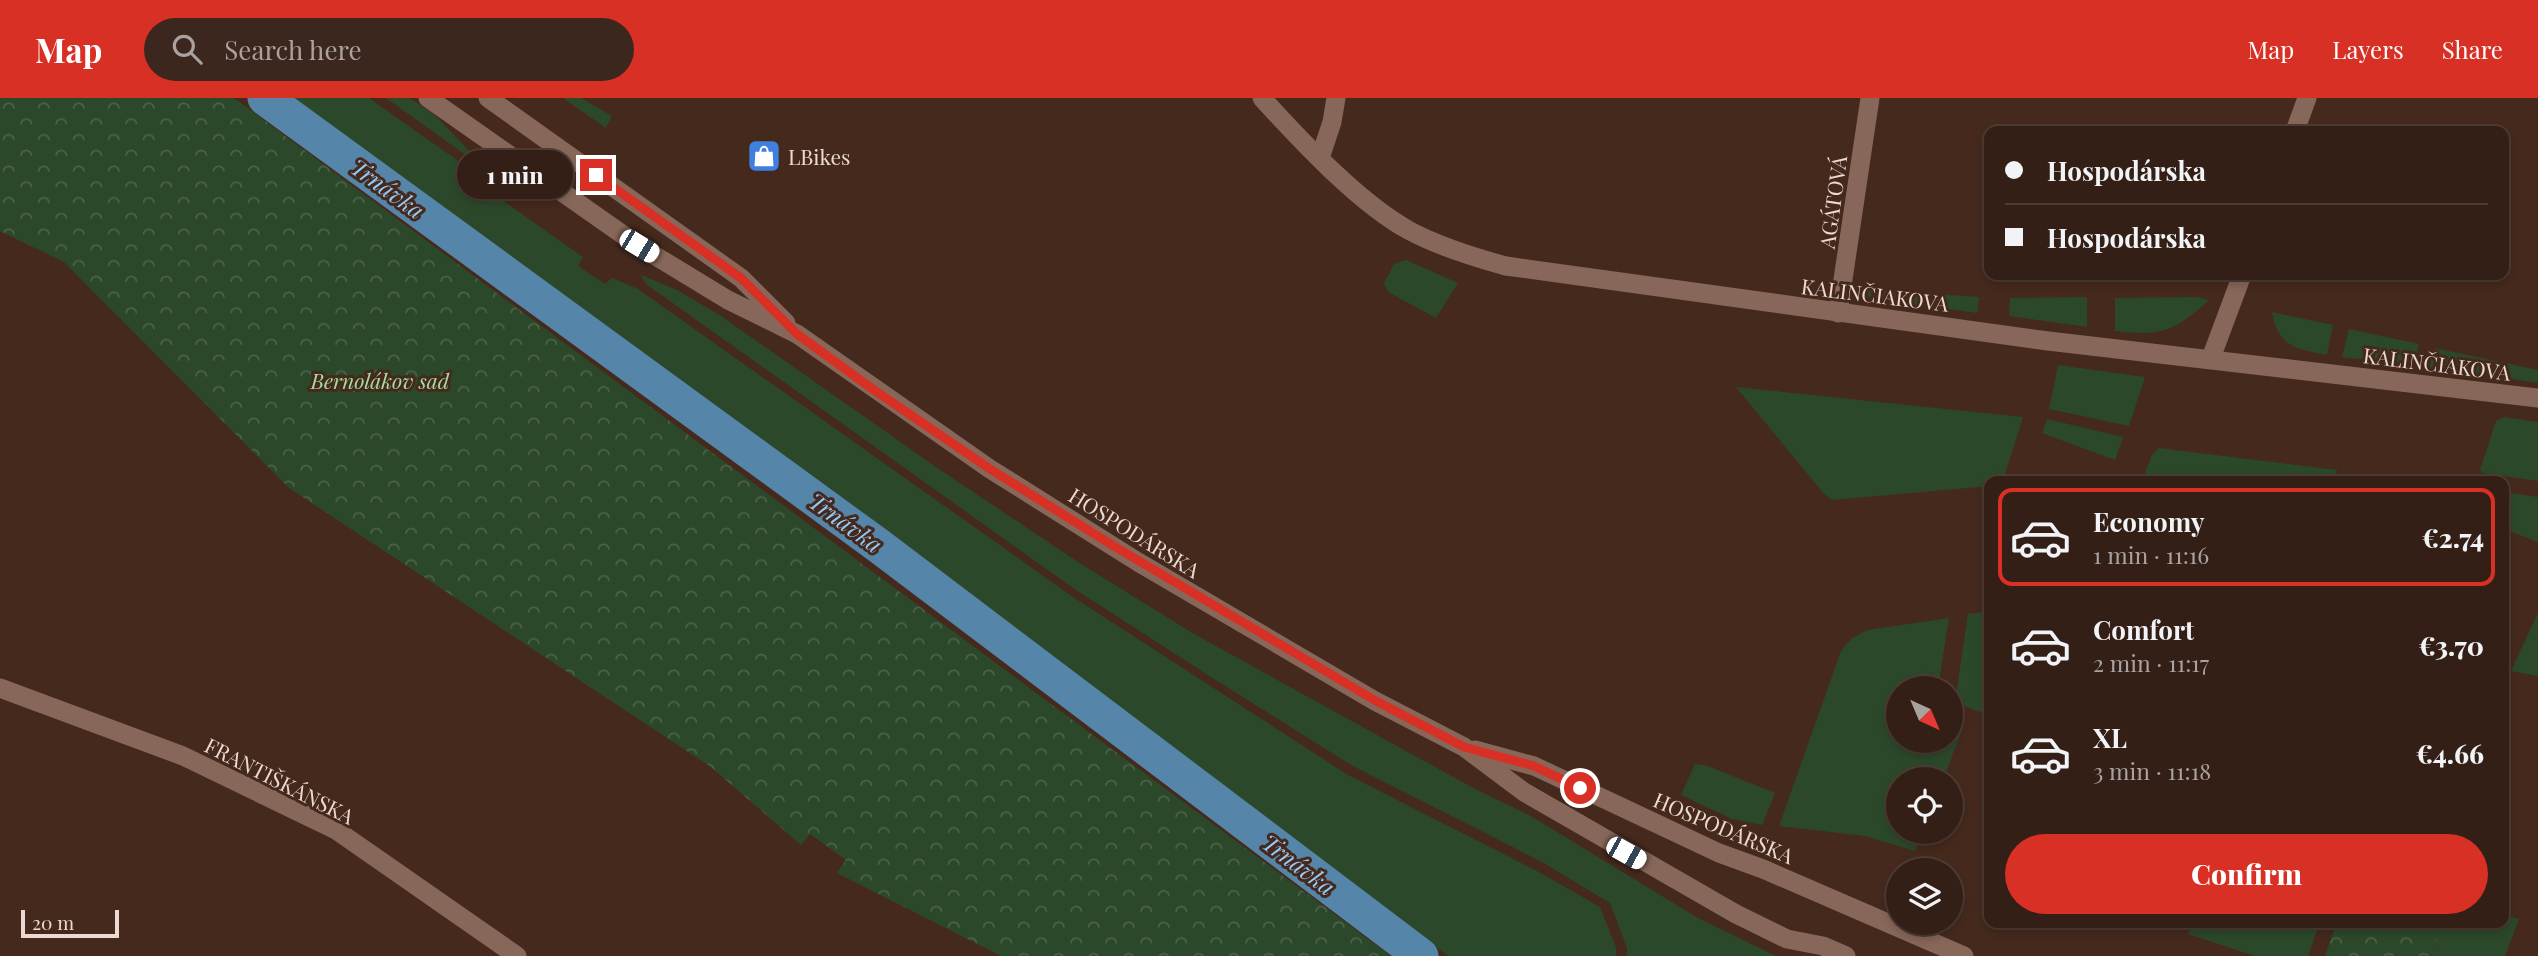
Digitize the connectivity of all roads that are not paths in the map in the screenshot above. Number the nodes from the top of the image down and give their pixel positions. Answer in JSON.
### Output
{"nodes":[{"id":1,"x":428,"y":98,"type":"edge"},
{"id":2,"x":488,"y":98,"type":"edge"},
{"id":3,"x":1262,"y":98,"type":"edge"},
{"id":4,"x":1336,"y":98,"type":"edge"},
{"id":5,"x":1870,"y":98,"type":"edge"},
{"id":6,"x":2307,"y":98,"type":"edge"},
{"id":7,"x":2297,"y":126,"type":"edge"},
{"id":8,"x":1320,"y":158,"type":"junction"},
{"id":9,"x":2240,"y":280,"type":"edge"},
{"id":10,"x":1838,"y":313,"type":"junction"},
{"id":11,"x":797,"y":334,"type":"junction"},
{"id":12,"x":2211,"y":358,"type":"junction"},
{"id":13,"x":2538,"y":398,"type":"edge"},
{"id":14,"x":0,"y":688,"type":"edge"},
{"id":15,"x":1464,"y":747,"type":"junction"},
{"id":16,"x":1787,"y":939,"type":"junction"},
{"id":17,"x":517,"y":956,"type":"edge"},
{"id":18,"x":1808,"y":956,"type":"edge"},
{"id":19,"x":1846,"y":956,"type":"edge"},
{"id":20,"x":1964,"y":956,"type":"edge"}],
"edges":[{"from":1,"to":11,"type":"street","name":"HOSPODÁRSKA"},
{"from":2,"to":11,"type":"street","name":"HOSPODÁRSKA"},
{"from":3,"to":8,"type":"street","name":"KALINČIAKOVA"},
{"from":4,"to":8,"type":"street"},
{"from":5,"to":10,"type":"street","name":"AGÁTOVÁ"},
{"from":6,"to":7,"type":"street"},
{"from":8,"to":10,"type":"street","name":"KALINČIAKOVA"},
{"from":9,"to":12,"type":"street"},
{"from":10,"to":12,"type":"street","name":"KALINČIAKOVA"},
{"from":11,"to":15,"type":"street","name":"HOSPODÁRSKA"},
{"from":12,"to":13,"type":"street","name":"KALINČIAKOVA"},
{"from":14,"to":17,"type":"street","name":"FRANTIŠKÁNSKA"},
{"from":15,"to":16,"type":"street","name":"HOSPODÁRSKA"},
{"from":15,"to":20,"type":"street","name":"HOSPODÁRSKA"},
{"from":16,"to":18,"type":"street","name":"HOSPODÁRSKA"},
{"from":16,"to":19,"type":"street","name":"HOSPODÁRSKA"}]}
